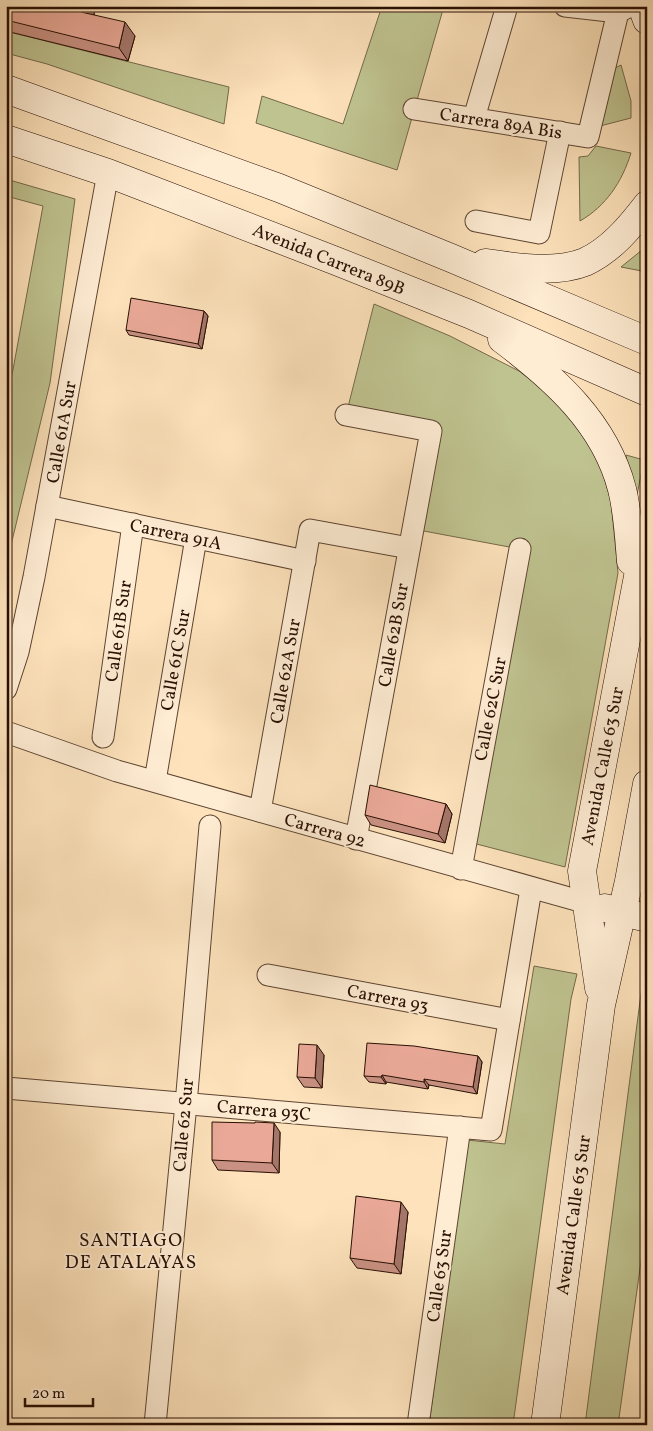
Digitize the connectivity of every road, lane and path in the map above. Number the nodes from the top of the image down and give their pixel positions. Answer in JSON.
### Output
{"nodes":[{"id":1,"x":507,"y":6,"type":"edge"},
{"id":2,"x":565,"y":6,"type":"edge"},
{"id":3,"x":630,"y":8,"type":"edge"},
{"id":4,"x":647,"y":20,"type":"edge"},
{"id":5,"x":6,"y":89,"type":"edge"},
{"id":6,"x":414,"y":108,"type":"dead end"},
{"id":7,"x":474,"y":118,"type":"junction"},
{"id":8,"x":560,"y":132,"type":"junction"},
{"id":9,"x":6,"y":139,"type":"edge"},
{"id":10,"x":108,"y":174,"type":"junction"},
{"id":11,"x":647,"y":205,"type":"edge"},
{"id":12,"x":476,"y":221,"type":"dead end"},
{"id":13,"x":451,"y":258,"type":"junction"},
{"id":14,"x":469,"y":314,"type":"junction"},
{"id":15,"x":647,"y":341,"type":"edge"},
{"id":16,"x":647,"y":392,"type":"edge"},
{"id":17,"x":346,"y":415,"type":"dead end"},
{"id":18,"x":47,"y":506,"type":"junction"},
{"id":19,"x":133,"y":524,"type":"junction"},
{"id":20,"x":647,"y":529,"type":"edge"},
{"id":21,"x":196,"y":538,"type":"junction"},
{"id":22,"x":410,"y":548,"type":"junction"},
{"id":23,"x":520,"y":549,"type":"dead end"},
{"id":24,"x":305,"y":561,"type":"junction"},
{"id":25,"x":634,"y":598,"type":"junction"},
{"id":26,"x":6,"y":689,"type":"edge"},
{"id":27,"x":6,"y":732,"type":"edge"},
{"id":28,"x":103,"y":737,"type":"dead end"},
{"id":29,"x":155,"y":781,"type":"junction"},
{"id":30,"x":647,"y":784,"type":"edge"},
{"id":31,"x":260,"y":811,"type":"junction"},
{"id":32,"x":210,"y":826,"type":"dead end"},
{"id":33,"x":356,"y":839,"type":"junction"},
{"id":34,"x":461,"y":869,"type":"junction"},
{"id":35,"x":531,"y":889,"type":"junction"},
{"id":36,"x":587,"y":903,"type":"junction"},
{"id":37,"x":634,"y":915,"type":"edge"},
{"id":38,"x":268,"y":975,"type":"dead end"},
{"id":39,"x":601,"y":1005,"type":"junction"},
{"id":40,"x":509,"y":1020,"type":"junction"},
{"id":41,"x":6,"y":1088,"type":"edge"},
{"id":42,"x":186,"y":1104,"type":"junction"},
{"id":43,"x":460,"y":1127,"type":"junction"},
{"id":44,"x":155,"y":1425,"type":"edge"},
{"id":45,"x":418,"y":1425,"type":"edge"},
{"id":46,"x":545,"y":1425,"type":"edge"}],
"edges":[{"from":1,"to":7,"type":"street"},
{"from":2,"to":3,"type":"street"},
{"from":3,"to":4,"type":"main road"},
{"from":3,"to":8,"type":"street","name":"Carrera 89A Bis"},
{"from":5,"to":13,"type":"main road"},
{"from":6,"to":7,"type":"street","name":"Carrera 89A Bis"},
{"from":7,"to":8,"type":"street","name":"Carrera 89A Bis"},
{"from":8,"to":12,"type":"street"},
{"from":9,"to":10,"type":"main road","name":"Avenida Carrera 89B"},
{"from":10,"to":14,"type":"main road","name":"Avenida Carrera 89B"},
{"from":10,"to":18,"type":"street","name":"Calle 61A Sur"},
{"from":11,"to":13,"type":"main road"},
{"from":13,"to":15,"type":"main road"},
{"from":14,"to":16,"type":"main road","name":"Avenida Carrera 89B"},
{"from":14,"to":25,"type":"main road"},
{"from":17,"to":22,"type":"street","name":"Calle 62B Sur"},
{"from":18,"to":19,"type":"street","name":"Carrera 91A"},
{"from":18,"to":26,"type":"street","name":"Calle 61A Sur"},
{"from":19,"to":21,"type":"street","name":"Carrera 91A"},
{"from":19,"to":28,"type":"street","name":"Calle 61B Sur"},
{"from":20,"to":25,"type":"main road","name":"Avenida Calle 63 Sur"},
{"from":21,"to":24,"type":"street","name":"Carrera 91A"},
{"from":21,"to":29,"type":"street","name":"Calle 61C Sur"},
{"from":22,"to":24,"type":"street","name":"Calle 62A Sur"},
{"from":22,"to":33,"type":"street","name":"Calle 62B Sur"},
{"from":23,"to":34,"type":"street","name":"Calle 62C Sur"},
{"from":24,"to":31,"type":"street","name":"Calle 62A Sur"},
{"from":25,"to":36,"type":"main road","name":"Avenida Calle 63 Sur"},
{"from":27,"to":29,"type":"street","name":"Carrera 92"},
{"from":29,"to":31,"type":"street","name":"Carrera 92"},
{"from":30,"to":37,"type":"main road","name":"Avenida Calle 63 Sur"},
{"from":31,"to":33,"type":"street","name":"Carrera 92"},
{"from":32,"to":42,"type":"street","name":"Calle 62 Sur"},
{"from":33,"to":34,"type":"street","name":"Carrera 92"},
{"from":34,"to":35,"type":"street","name":"Carrera 92"},
{"from":35,"to":36,"type":"street","name":"Carrera 92"},
{"from":35,"to":40,"type":"street"},
{"from":36,"to":37,"type":"main road","name":"Carrera 92"},
{"from":36,"to":39,"type":"main road","name":"Avenida Calle 63 Sur"},
{"from":37,"to":39,"type":"main road","name":"Avenida Calle 63 Sur"},
{"from":38,"to":40,"type":"street","name":"Carrera 93"},
{"from":39,"to":46,"type":"main road","name":"Avenida Calle 63 Sur"},
{"from":40,"to":43,"type":"street","name":"Carrera 93C"},
{"from":41,"to":42,"type":"street","name":"Carrera 93C"},
{"from":42,"to":43,"type":"street","name":"Carrera 93C"},
{"from":42,"to":44,"type":"street","name":"Calle 62 Sur"},
{"from":43,"to":45,"type":"street","name":"Calle 63 Sur"}]}
